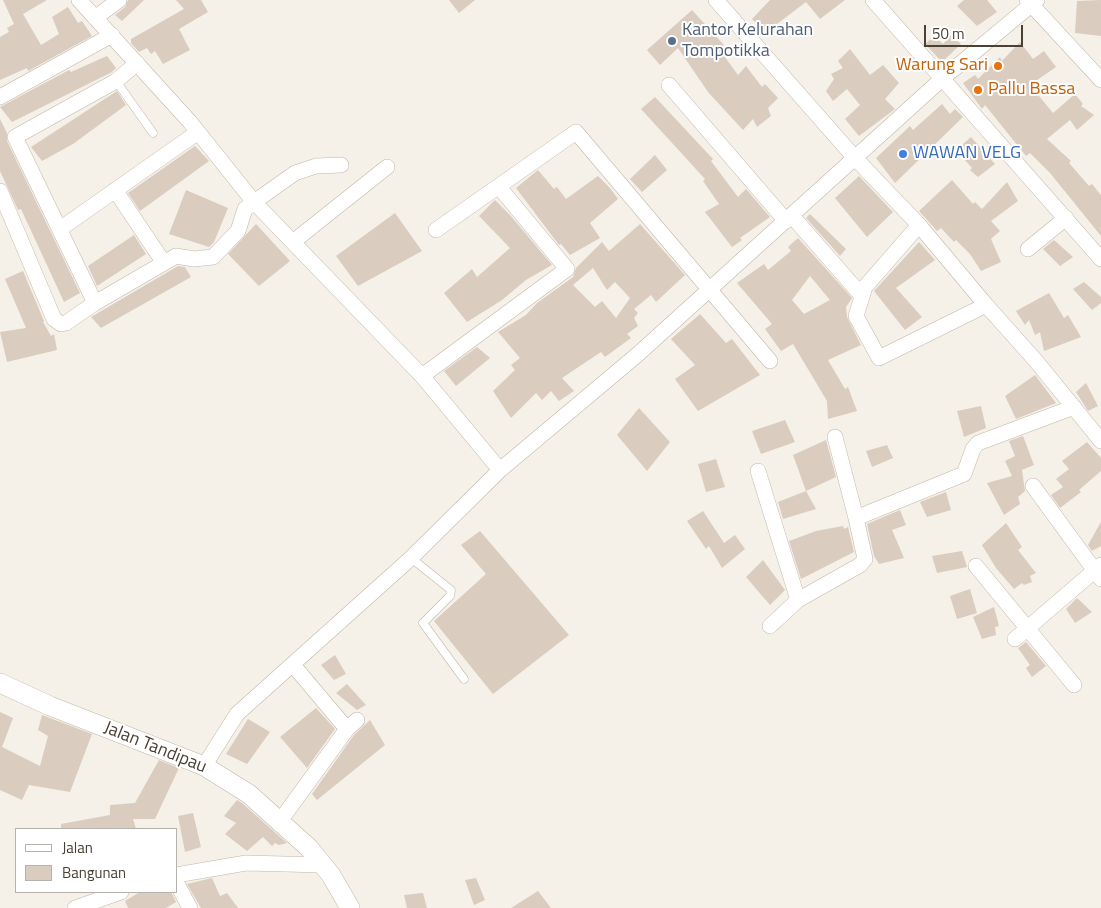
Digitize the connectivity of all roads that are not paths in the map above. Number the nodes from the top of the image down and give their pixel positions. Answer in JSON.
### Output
{"nodes":[{"id":1,"x":79,"y":0,"type":"edge"},
{"id":2,"x":119,"y":0,"type":"edge"},
{"id":3,"x":716,"y":0,"type":"edge"},
{"id":4,"x":872,"y":0,"type":"edge"},
{"id":5,"x":1031,"y":2,"type":"edge"},
{"id":6,"x":95,"y":18,"type":"junction"},
{"id":7,"x":112,"y":35,"type":"junction"},
{"id":8,"x":137,"y":63,"type":"junction"},
{"id":9,"x":943,"y":78,"type":"junction"},
{"id":10,"x":1101,"y":80,"type":"edge"},
{"id":11,"x":116,"y":81,"type":"junction"},
{"id":12,"x":669,"y":85,"type":"dead end"},
{"id":13,"x":0,"y":97,"type":"edge"},
{"id":14,"x":152,"y":132,"type":"dead end"},
{"id":15,"x":198,"y":132,"type":"junction"},
{"id":16,"x":855,"y":158,"type":"junction"},
{"id":17,"x":341,"y":165,"type":"dead end"},
{"id":18,"x":387,"y":167,"type":"dead end"},
{"id":19,"x":499,"y":187,"type":"junction"},
{"id":20,"x":114,"y":190,"type":"junction"},
{"id":21,"x":0,"y":191,"type":"edge"},
{"id":22,"x":254,"y":202,"type":"junction"},
{"id":23,"x":1066,"y":218,"type":"junction"},
{"id":24,"x":789,"y":219,"type":"junction"},
{"id":25,"x":919,"y":225,"type":"junction"},
{"id":26,"x":60,"y":229,"type":"junction"},
{"id":27,"x":436,"y":230,"type":"dead end"},
{"id":28,"x":294,"y":241,"type":"junction"},
{"id":29,"x":1028,"y":249,"type":"dead end"},
{"id":30,"x":1101,"y":259,"type":"edge"},
{"id":31,"x":164,"y":263,"type":"junction"},
{"id":32,"x":711,"y":289,"type":"junction"},
{"id":33,"x":862,"y":296,"type":"junction"},
{"id":34,"x":95,"y":303,"type":"junction"},
{"id":35,"x":986,"y":305,"type":"junction"},
{"id":36,"x":770,"y":361,"type":"dead end"},
{"id":37,"x":422,"y":376,"type":"junction"},
{"id":38,"x":1074,"y":407,"type":"junction"},
{"id":39,"x":835,"y":437,"type":"dead end"},
{"id":40,"x":1101,"y":441,"type":"edge"},
{"id":41,"x":500,"y":470,"type":"junction"},
{"id":42,"x":758,"y":471,"type":"dead end"},
{"id":43,"x":1033,"y":486,"type":"dead end"},
{"id":44,"x":856,"y":518,"type":"junction"},
{"id":45,"x":411,"y":558,"type":"junction"},
{"id":46,"x":976,"y":566,"type":"dead end"},
{"id":47,"x":1099,"y":571,"type":"edge"},
{"id":48,"x":798,"y":600,"type":"junction"},
{"id":49,"x":770,"y":626,"type":"dead end"},
{"id":50,"x":1026,"y":628,"type":"junction"},
{"id":51,"x":1015,"y":639,"type":"dead end"},
{"id":52,"x":293,"y":665,"type":"junction"},
{"id":53,"x":464,"y":678,"type":"dead end"},
{"id":54,"x":0,"y":684,"type":"edge"},
{"id":55,"x":1074,"y":685,"type":"dead end"},
{"id":56,"x":204,"y":766,"type":"junction"},
{"id":57,"x":280,"y":821,"type":"junction"},
{"id":58,"x":323,"y":865,"type":"junction"},
{"id":59,"x":178,"y":875,"type":"edge"},
{"id":60,"x":178,"y":886,"type":"edge"},
{"id":61,"x":118,"y":893,"type":"edge"},
{"id":62,"x":75,"y":908,"type":"edge"},
{"id":63,"x":190,"y":908,"type":"edge"},
{"id":64,"x":350,"y":908,"type":"edge"}],
"edges":[{"from":1,"to":6,"type":"street"},
{"from":2,"to":6,"type":"street"},
{"from":3,"to":16,"type":"street"},
{"from":4,"to":9,"type":"street"},
{"from":5,"to":9,"type":"street"},
{"from":5,"to":10,"type":"street"},
{"from":6,"to":7,"type":"street"},
{"from":7,"to":8,"type":"street"},
{"from":7,"to":13,"type":"street"},
{"from":8,"to":11,"type":"street"},
{"from":8,"to":15,"type":"street"},
{"from":9,"to":16,"type":"street"},
{"from":9,"to":23,"type":"street"},
{"from":11,"to":14,"type":"lane"},
{"from":11,"to":26,"type":"street"},
{"from":12,"to":24,"type":"street"},
{"from":15,"to":20,"type":"street"},
{"from":15,"to":22,"type":"street"},
{"from":16,"to":24,"type":"street"},
{"from":16,"to":25,"type":"street"},
{"from":17,"to":22,"type":"street"},
{"from":18,"to":28,"type":"street"},
{"from":19,"to":27,"type":"street"},
{"from":19,"to":32,"type":"street"},
{"from":19,"to":37,"type":"street"},
{"from":20,"to":26,"type":"street"},
{"from":20,"to":31,"type":"street"},
{"from":21,"to":34,"type":"street"},
{"from":22,"to":28,"type":"street"},
{"from":22,"to":31,"type":"street"},
{"from":23,"to":29,"type":"street"},
{"from":23,"to":30,"type":"street"},
{"from":24,"to":32,"type":"street"},
{"from":24,"to":33,"type":"street"},
{"from":25,"to":33,"type":"street"},
{"from":25,"to":35,"type":"street"},
{"from":26,"to":34,"type":"street"},
{"from":28,"to":37,"type":"street"},
{"from":31,"to":34,"type":"street"},
{"from":32,"to":36,"type":"street"},
{"from":32,"to":41,"type":"street"},
{"from":33,"to":35,"type":"street"},
{"from":35,"to":38,"type":"street"},
{"from":37,"to":41,"type":"street"},
{"from":38,"to":40,"type":"street"},
{"from":38,"to":44,"type":"street"},
{"from":39,"to":44,"type":"street"},
{"from":41,"to":45,"type":"street"},
{"from":42,"to":48,"type":"street"},
{"from":43,"to":47,"type":"street"},
{"from":44,"to":48,"type":"street"},
{"from":45,"to":52,"type":"street"},
{"from":45,"to":53,"type":"lane"},
{"from":46,"to":50,"type":"street"},
{"from":47,"to":50,"type":"street"},
{"from":48,"to":49,"type":"street"},
{"from":50,"to":51,"type":"street"},
{"from":50,"to":55,"type":"street"},
{"from":52,"to":56,"type":"street"},
{"from":52,"to":57,"type":"street"},
{"from":54,"to":56,"type":"street","name":"Jalan Tandipau"},
{"from":56,"to":57,"type":"street","name":"Jalan Tandipau"},
{"from":57,"to":58,"type":"street","name":"Jalan Tandipau"},
{"from":58,"to":59,"type":"street"},
{"from":58,"to":64,"type":"street","name":"Jalan Tandipau"},
{"from":60,"to":63,"type":"street"},
{"from":61,"to":62,"type":"street"}]}
